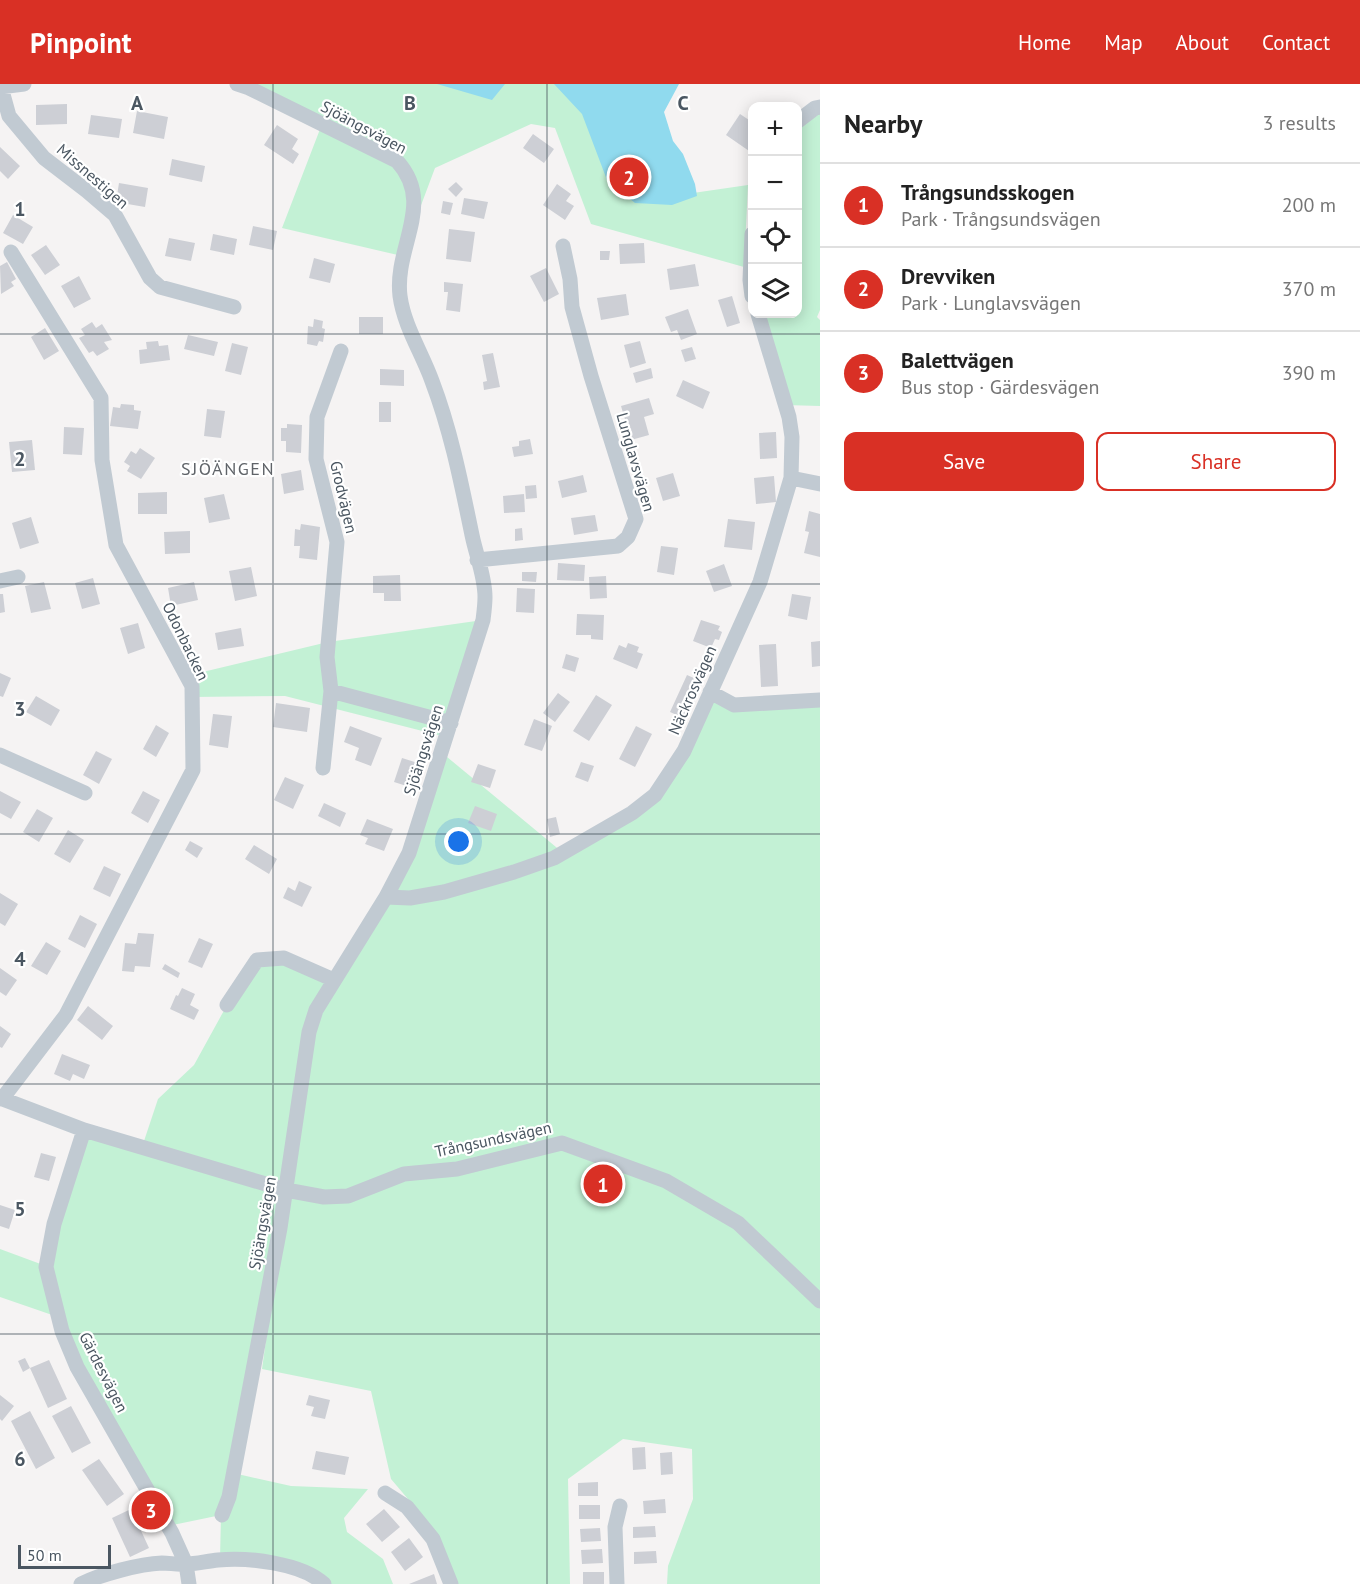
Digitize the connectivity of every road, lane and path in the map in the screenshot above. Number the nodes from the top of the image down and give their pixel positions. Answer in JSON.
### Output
{"nodes":[{"id":1,"x":24,"y":84,"type":"edge"},
{"id":2,"x":237,"y":84,"type":"edge"},
{"id":3,"x":0,"y":87,"type":"edge"},
{"id":4,"x":820,"y":107,"type":"edge"},
{"id":5,"x":802,"y":118,"type":"edge"},
{"id":6,"x":563,"y":246,"type":"dead end"},
{"id":7,"x":11,"y":252,"type":"dead end"},
{"id":8,"x":234,"y":307,"type":"dead end"},
{"id":9,"x":759,"y":318,"type":"edge"},
{"id":10,"x":341,"y":351,"type":"dead end"},
{"id":11,"x":791,"y":478,"type":"junction"},
{"id":12,"x":820,"y":484,"type":"edge"},
{"id":13,"x":477,"y":560,"type":"junction"},
{"id":14,"x":18,"y":578,"type":"dead end"},
{"id":15,"x":0,"y":581,"type":"edge"},
{"id":16,"x":331,"y":691,"type":"junction"},
{"id":17,"x":710,"y":692,"type":"junction"},
{"id":18,"x":820,"y":700,"type":"edge"},
{"id":19,"x":451,"y":723,"type":"junction"},
{"id":20,"x":0,"y":755,"type":"edge"},
{"id":21,"x":323,"y":768,"type":"dead end"},
{"id":22,"x":85,"y":793,"type":"dead end"},
{"id":23,"x":386,"y":897,"type":"junction"},
{"id":24,"x":333,"y":980,"type":"junction"},
{"id":25,"x":227,"y":1005,"type":"dead end"},
{"id":26,"x":1,"y":1099,"type":"edge"},
{"id":27,"x":84,"y":1130,"type":"junction"},
{"id":28,"x":286,"y":1190,"type":"junction"},
{"id":29,"x":820,"y":1301,"type":"edge"},
{"id":30,"x":384,"y":1493,"type":"dead end"},
{"id":31,"x":620,"y":1506,"type":"dead end"},
{"id":32,"x":222,"y":1515,"type":"dead end"},
{"id":33,"x":186,"y":1564,"type":"junction"},
{"id":34,"x":87,"y":1583,"type":"edge"},
{"id":35,"x":189,"y":1584,"type":"edge"},
{"id":36,"x":324,"y":1584,"type":"edge"},
{"id":37,"x":451,"y":1584,"type":"edge"},
{"id":38,"x":617,"y":1584,"type":"edge"}],
"edges":[{"from":1,"to":3,"type":"street"},
{"from":2,"to":13,"type":"street","name":"Sjöängsvägen"},
{"from":3,"to":8,"type":"street","name":"Missnestigen"},
{"from":4,"to":5,"type":"street"},
{"from":6,"to":13,"type":"street","name":"Lunglavsvägen"},
{"from":7,"to":26,"type":"street","name":"Odonbacken"},
{"from":9,"to":11,"type":"street","name":"Näckrosvägen"},
{"from":10,"to":16,"type":"street","name":"Grodvägen"},
{"from":11,"to":12,"type":"street"},
{"from":11,"to":17,"type":"street","name":"Näckrosvägen"},
{"from":13,"to":19,"type":"street","name":"Sjöängsvägen"},
{"from":14,"to":15,"type":"street"},
{"from":16,"to":19,"type":"street"},
{"from":16,"to":21,"type":"street","name":"Grodvägen"},
{"from":17,"to":18,"type":"street"},
{"from":17,"to":23,"type":"street","name":"Näckrosvägen"},
{"from":19,"to":23,"type":"street","name":"Sjöängsvägen"},
{"from":20,"to":22,"type":"street"},
{"from":23,"to":24,"type":"street","name":"Sjöängsvägen"},
{"from":24,"to":25,"type":"street"},
{"from":24,"to":28,"type":"street","name":"Sjöängsvägen"},
{"from":26,"to":27,"type":"street","name":"Trångsundsvägen"},
{"from":27,"to":28,"type":"street","name":"Trångsundsvägen"},
{"from":27,"to":33,"type":"street","name":"Gärdesvägen"},
{"from":28,"to":29,"type":"street","name":"Trångsundsvägen"},
{"from":28,"to":32,"type":"street","name":"Sjöängsvägen"},
{"from":30,"to":37,"type":"street"},
{"from":31,"to":38,"type":"street"},
{"from":33,"to":34,"type":"street"},
{"from":33,"to":35,"type":"street","name":"Gärdesvägen"},
{"from":33,"to":36,"type":"street"}]}
